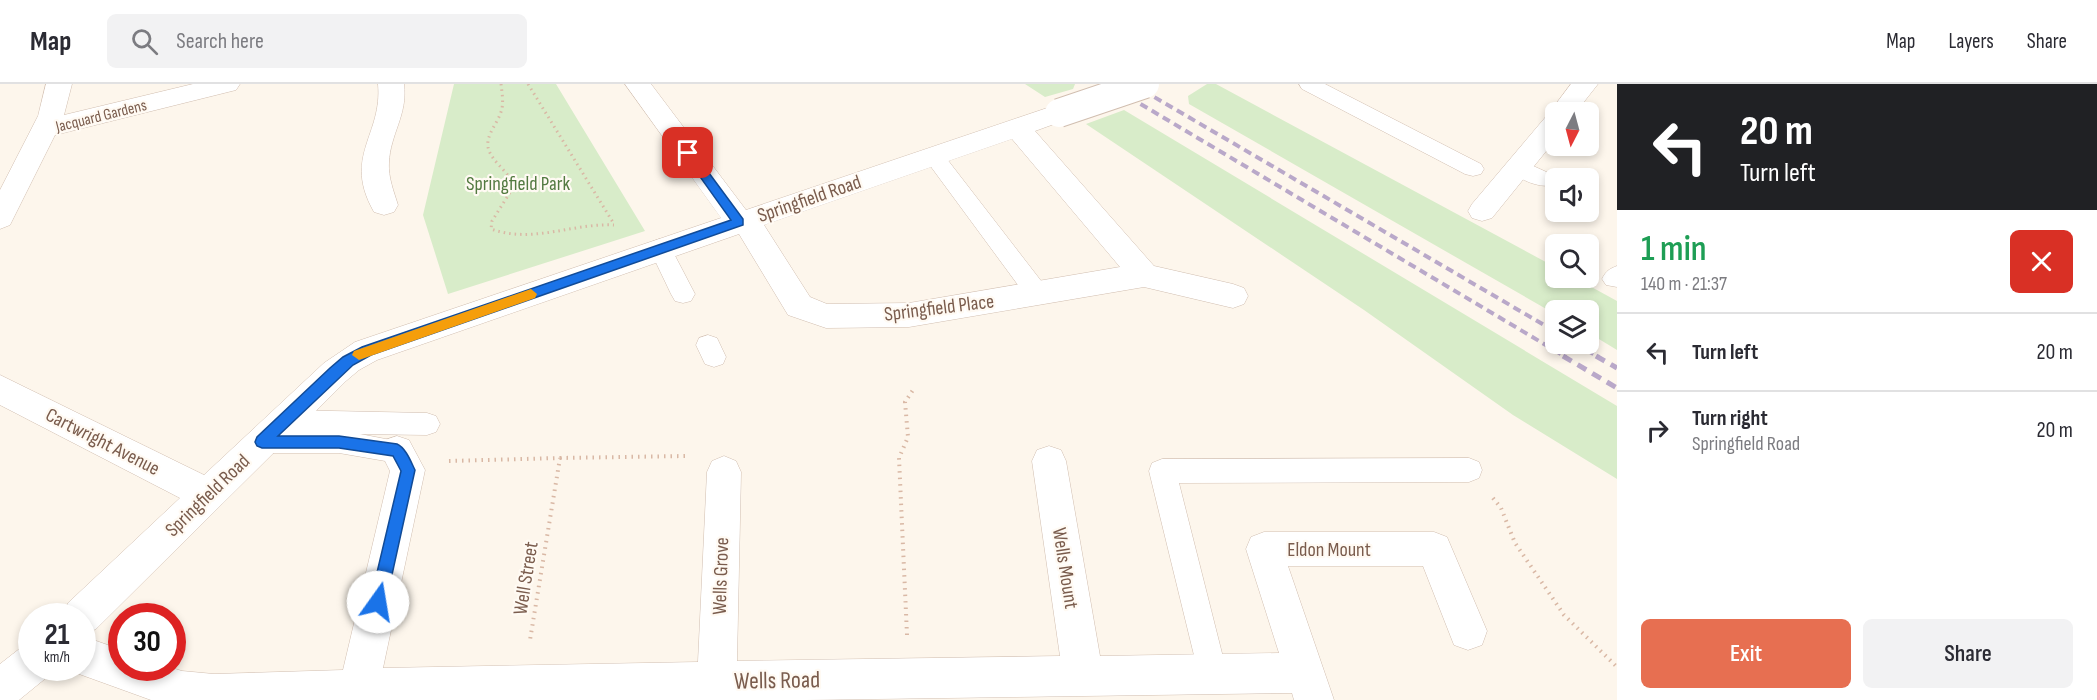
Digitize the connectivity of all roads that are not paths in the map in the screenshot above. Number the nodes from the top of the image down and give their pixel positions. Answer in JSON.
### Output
{"nodes":[{"id":1,"x":59,"y":84,"type":"edge"},
{"id":2,"x":227,"y":84,"type":"edge"},
{"id":3,"x":391,"y":84,"type":"edge"},
{"id":4,"x":638,"y":84,"type":"edge"},
{"id":5,"x":1145,"y":84,"type":"edge"},
{"id":6,"x":1309,"y":84,"type":"edge"},
{"id":7,"x":1585,"y":84,"type":"edge"},
{"id":8,"x":1570,"y":102,"type":"edge"},
{"id":9,"x":1017,"y":127,"type":"junction"},
{"id":10,"x":44,"y":129,"type":"junction"},
{"id":11,"x":1545,"y":133,"type":"edge"},
{"id":12,"x":933,"y":155,"type":"junction"},
{"id":13,"x":1518,"y":166,"type":"junction"},
{"id":14,"x":1473,"y":170,"type":"dead end"},
{"id":15,"x":1545,"y":180,"type":"dead end"},
{"id":16,"x":384,"y":205,"type":"dead end"},
{"id":17,"x":1482,"y":211,"type":"dead end"},
{"id":18,"x":0,"y":218,"type":"edge"},
{"id":19,"x":742,"y":221,"type":"junction"},
{"id":20,"x":648,"y":253,"type":"junction"},
{"id":21,"x":1144,"y":275,"type":"junction"},
{"id":22,"x":1037,"y":293,"type":"junction"},
{"id":23,"x":683,"y":294,"type":"dead end"},
{"id":24,"x":1233,"y":296,"type":"dead end"},
{"id":25,"x":0,"y":389,"type":"edge"},
{"id":26,"x":427,"y":424,"type":"dead end"},
{"id":27,"x":273,"y":431,"type":"junction"},
{"id":28,"x":397,"y":451,"type":"joint"},
{"id":29,"x":1049,"y":461,"type":"dead end"},
{"id":30,"x":1469,"y":470,"type":"road end"},
{"id":31,"x":724,"y":472,"type":"road end"},
{"id":32,"x":207,"y":494,"type":"junction"},
{"id":33,"x":95,"y":603,"type":"edge"},
{"id":34,"x":1468,"y":631,"type":"dead end"},
{"id":35,"x":96,"y":661,"type":"edge"},
{"id":36,"x":1212,"y":673,"type":"junction"},
{"id":37,"x":18,"y":675,"type":"edge"},
{"id":38,"x":1083,"y":675,"type":"junction"},
{"id":39,"x":1309,"y":687,"type":"edge"},
{"id":40,"x":0,"y":690,"type":"edge"},
{"id":41,"x":716,"y":690,"type":"edge"},
{"id":42,"x":346,"y":694,"type":"edge"}],
"edges":[{"from":1,"to":10,"type":"street"},
{"from":2,"to":10,"type":"street","name":"Jacquard Gardens"},
{"from":3,"to":16,"type":"street"},
{"from":4,"to":19,"type":"street","name":"Springfield Place"},
{"from":5,"to":9,"type":"street","name":"Springfield Road","bridge":true},
{"from":6,"to":14,"type":"lane"},
{"from":7,"to":8,"type":"street"},
{"from":9,"to":12,"type":"street","name":"Springfield Road"},
{"from":9,"to":21,"type":"street"},
{"from":10,"to":18,"type":"street"},
{"from":11,"to":13,"type":"street"},
{"from":12,"to":19,"type":"street","name":"Springfield Road"},
{"from":12,"to":22,"type":"lane"},
{"from":13,"to":15,"type":"lane"},
{"from":13,"to":17,"type":"street"},
{"from":19,"to":20,"type":"street","name":"Springfield Road"},
{"from":19,"to":22,"type":"street","name":"Springfield Place"},
{"from":20,"to":23,"type":"lane"},
{"from":20,"to":27,"type":"street","name":"Springfield Road"},
{"from":21,"to":22,"type":"street","name":"Springfield Place"},
{"from":21,"to":24,"type":"street","name":"Springfield Place"},
{"from":25,"to":32,"type":"street","name":"Cartwright Avenue"},
{"from":26,"to":27,"type":"lane"},
{"from":27,"to":28,"type":"lane"},
{"from":27,"to":32,"type":"street","name":"Springfield Road"},
{"from":28,"to":42,"type":"street"},
{"from":29,"to":38,"type":"street","name":"Wells Mount"},
{"from":30,"to":36,"type":"lane"},
{"from":31,"to":41,"type":"street","name":"Wells Grove"},
{"from":32,"to":33,"type":"street","name":"Springfield Road"},
{"from":34,"to":39,"type":"street","name":"Eldon Mount"},
{"from":35,"to":42,"type":"street","name":"Wells Road"},
{"from":36,"to":38,"type":"street","name":"Wells Road"},
{"from":36,"to":39,"type":"street","name":"Wells Road"},
{"from":37,"to":40,"type":"street"},
{"from":38,"to":41,"type":"street","name":"Wells Road"},
{"from":41,"to":42,"type":"street","name":"Wells Road"}]}
